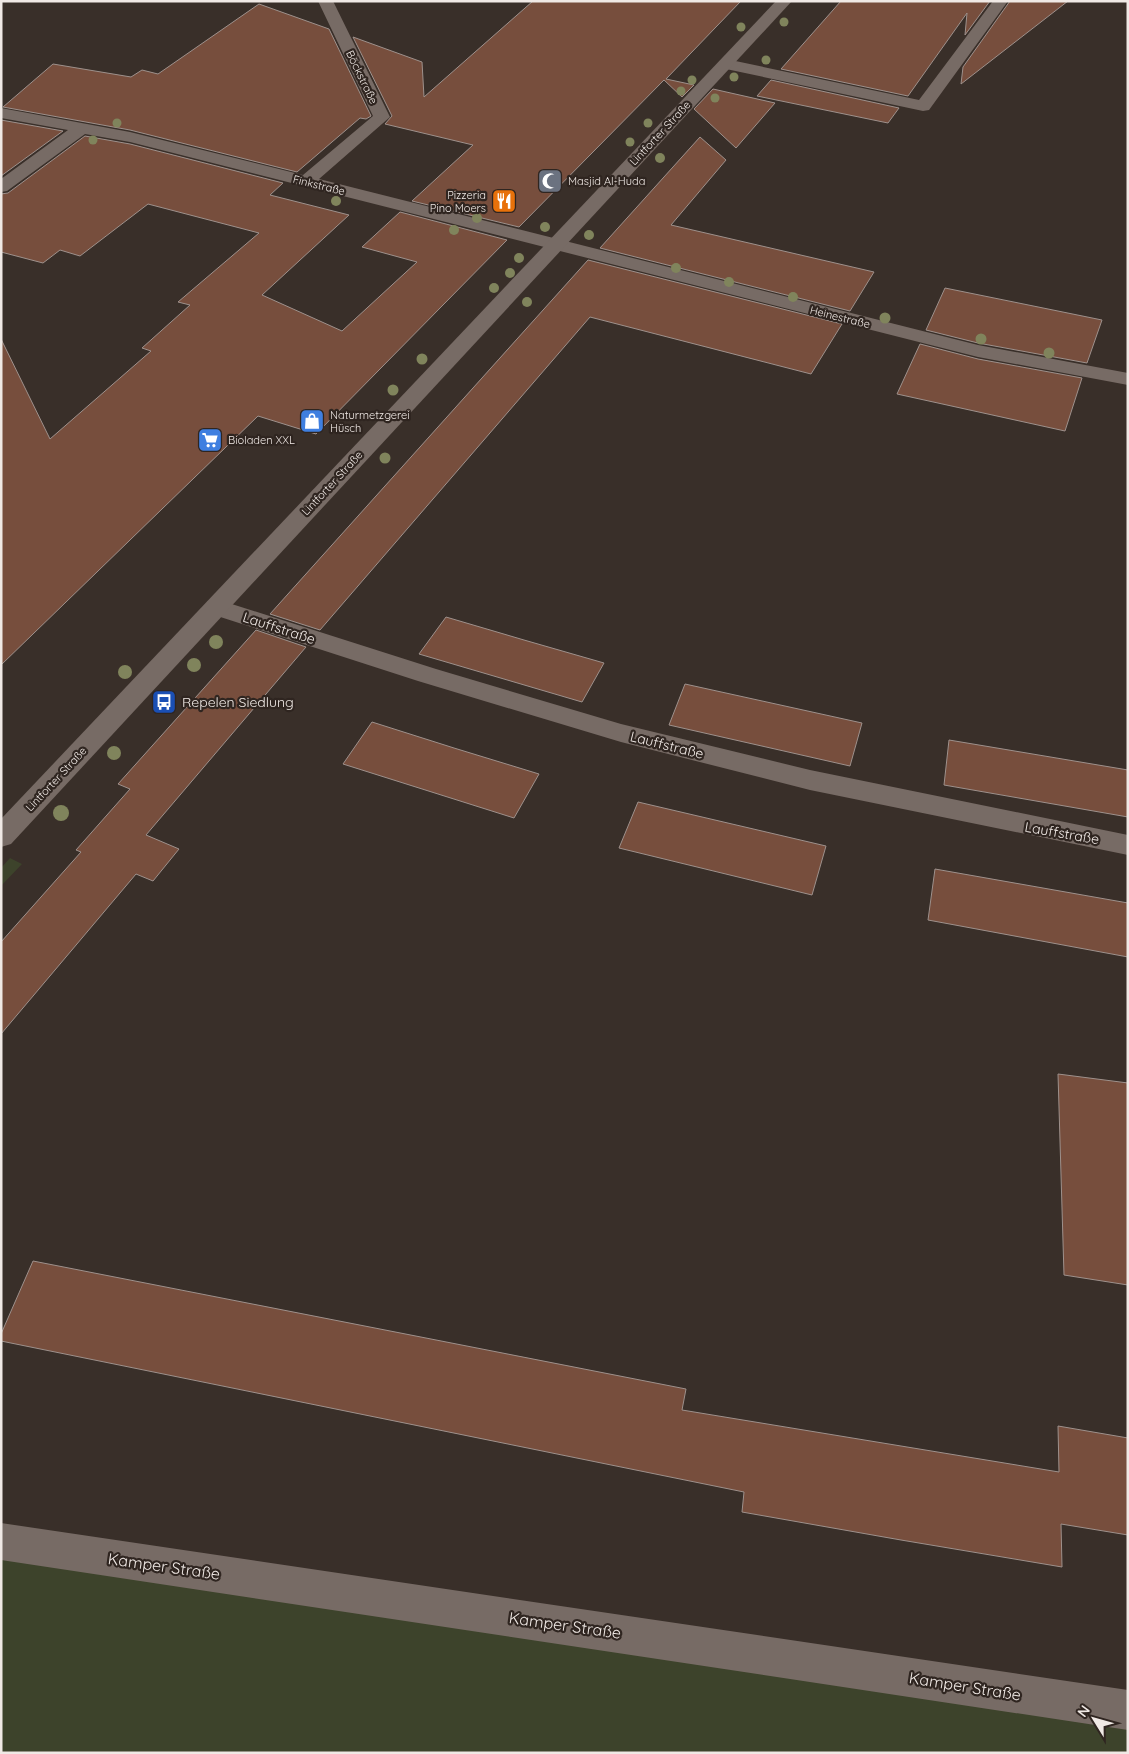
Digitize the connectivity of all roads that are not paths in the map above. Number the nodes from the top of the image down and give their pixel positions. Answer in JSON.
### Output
{"nodes":[{"id":1,"x":325,"y":1,"type":"edge"},
{"id":2,"x":785,"y":1,"type":"edge"},
{"id":3,"x":1000,"y":1,"type":"edge"},
{"id":4,"x":726,"y":64,"type":"junction"},
{"id":5,"x":1,"y":113,"type":"edge"},
{"id":6,"x":82,"y":128,"type":"junction"},
{"id":7,"x":306,"y":182,"type":"junction"},
{"id":8,"x":1,"y":188,"type":"edge"},
{"id":9,"x":554,"y":246,"type":"junction"},
{"id":10,"x":1128,"y":379,"type":"edge"},
{"id":11,"x":216,"y":607,"type":"junction"},
{"id":12,"x":1,"y":837,"type":"edge"},
{"id":13,"x":1128,"y":844,"type":"edge"},
{"id":14,"x":1,"y":1541,"type":"edge"},
{"id":15,"x":1128,"y":1710,"type":"edge"}],
"edges":[{"from":1,"to":7,"type":"street","name":"Böckstraße"},
{"from":2,"to":4,"type":"street","name":"Lintforter Straße"},
{"from":3,"to":4,"type":"street"},
{"from":4,"to":9,"type":"street","name":"Lintforter Straße"},
{"from":5,"to":6,"type":"street","name":"Finkstraße"},
{"from":6,"to":7,"type":"street","name":"Finkstraße"},
{"from":6,"to":8,"type":"street"},
{"from":7,"to":9,"type":"street","name":"Finkstraße"},
{"from":9,"to":10,"type":"street","name":"Heinestraße"},
{"from":9,"to":11,"type":"street","name":"Lintforter Straße"},
{"from":11,"to":12,"type":"street","name":"Lintforter Straße"},
{"from":11,"to":13,"type":"street","name":"Lauffstraße"},
{"from":14,"to":15,"type":"street","name":"Kamper Straße"}]}
